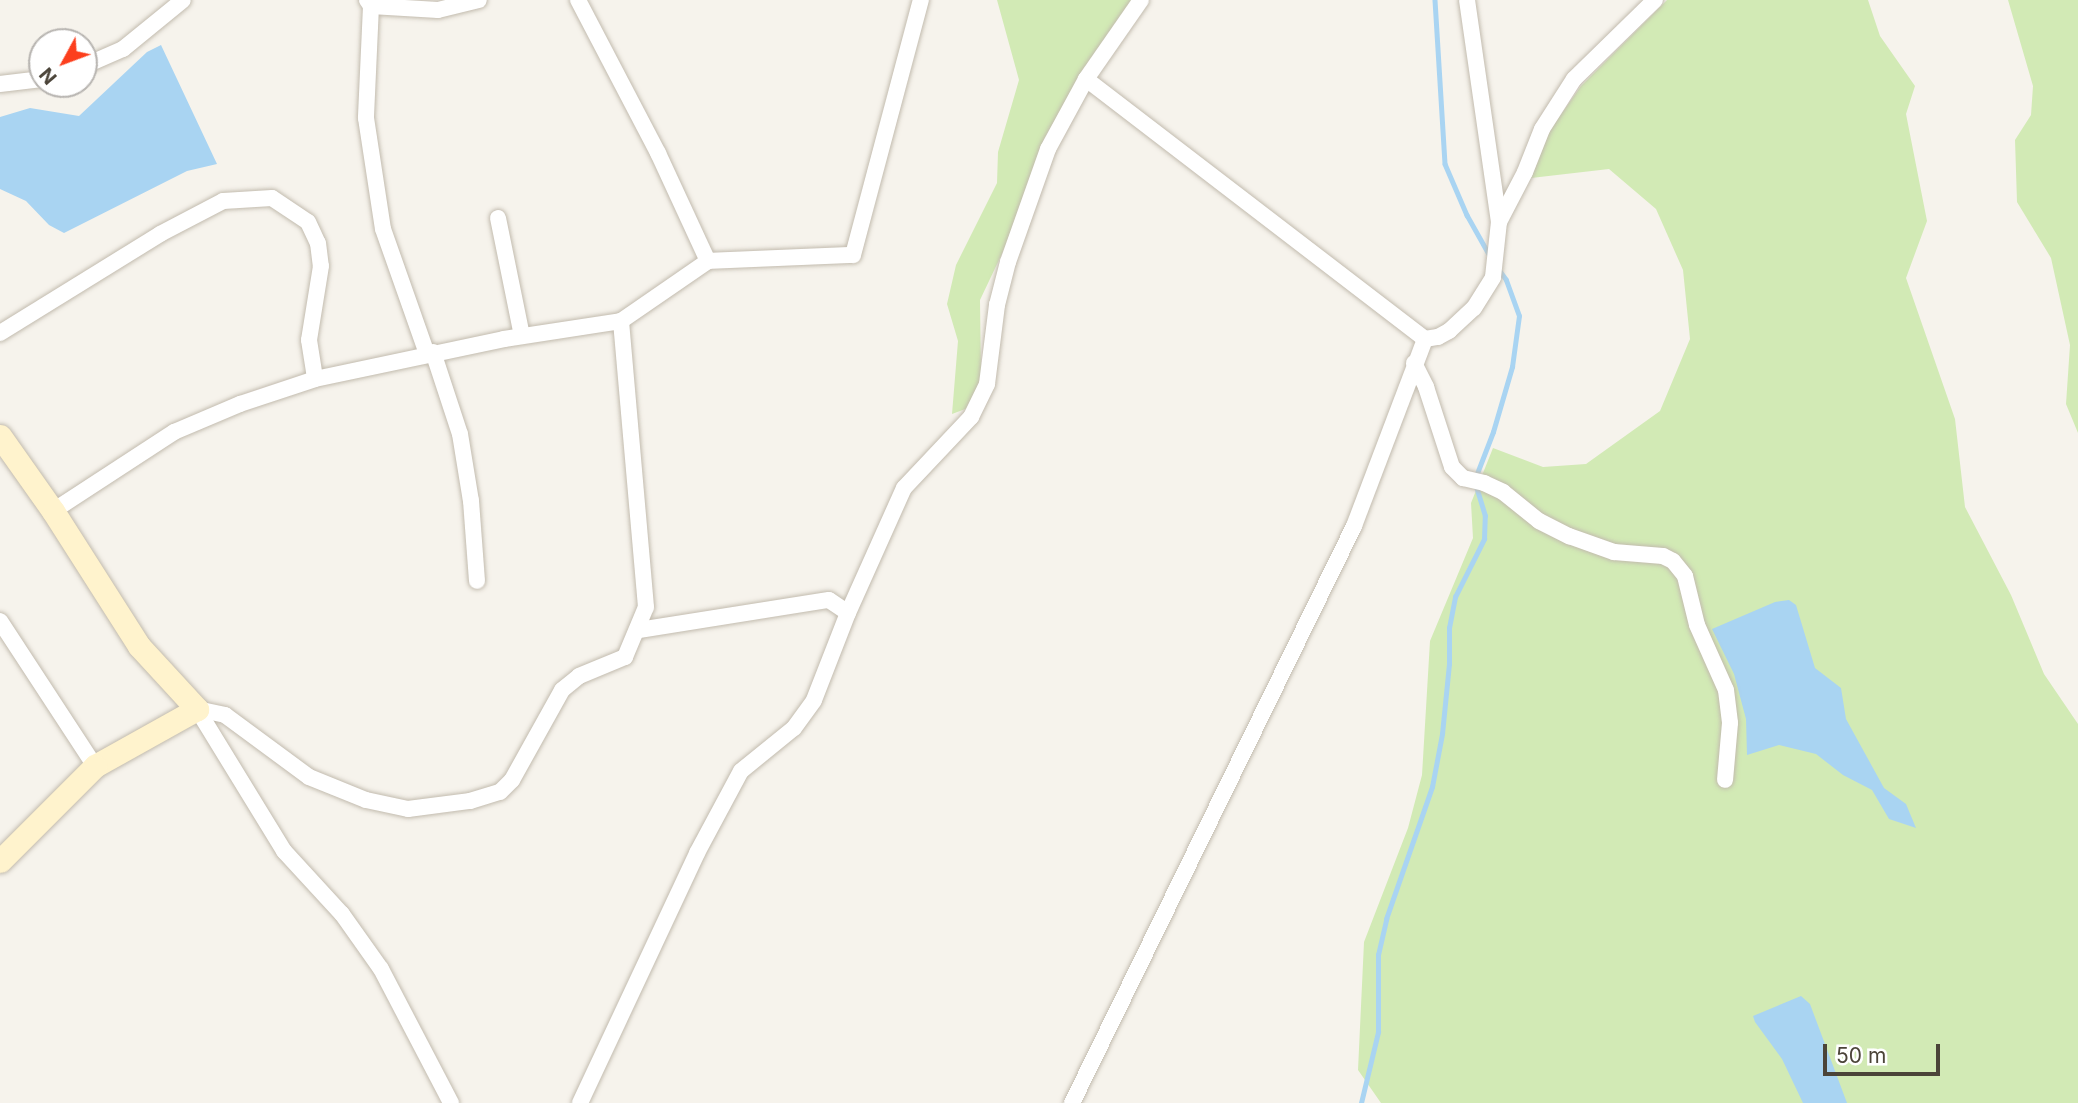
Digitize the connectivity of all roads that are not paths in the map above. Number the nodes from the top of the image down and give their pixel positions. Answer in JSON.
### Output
{"nodes":[{"id":1,"x":183,"y":0,"type":"edge"},
{"id":2,"x":479,"y":0,"type":"edge"},
{"id":3,"x":578,"y":0,"type":"edge"},
{"id":4,"x":920,"y":0,"type":"edge"},
{"id":5,"x":1141,"y":0,"type":"edge"},
{"id":6,"x":1467,"y":0,"type":"edge"},
{"id":7,"x":1655,"y":0,"type":"edge"},
{"id":8,"x":369,"y":3,"type":"edge"},
{"id":9,"x":98,"y":60,"type":"edge"},
{"id":10,"x":1086,"y":79,"type":"junction"},
{"id":11,"x":28,"y":81,"type":"edge"},
{"id":12,"x":0,"y":84,"type":"edge"},
{"id":13,"x":498,"y":218,"type":"dead end"},
{"id":14,"x":1499,"y":222,"type":"junction"},
{"id":15,"x":708,"y":261,"type":"junction"},
{"id":16,"x":621,"y":321,"type":"junction"},
{"id":17,"x":0,"y":333,"type":"edge"},
{"id":18,"x":522,"y":336,"type":"junction"},
{"id":19,"x":1425,"y":339,"type":"junction"},
{"id":20,"x":430,"y":353,"type":"junction"},
{"id":21,"x":1414,"y":363,"type":"junction"},
{"id":22,"x":315,"y":379,"type":"junction"},
{"id":23,"x":0,"y":436,"type":"edge"},
{"id":24,"x":54,"y":511,"type":"junction"},
{"id":25,"x":477,"y":581,"type":"dead end"},
{"id":26,"x":848,"y":613,"type":"junction"},
{"id":27,"x":0,"y":621,"type":"edge"},
{"id":28,"x":639,"y":630,"type":"junction"},
{"id":29,"x":197,"y":709,"type":"junction"},
{"id":30,"x":95,"y":766,"type":"junction"},
{"id":31,"x":1725,"y":780,"type":"dead end"},
{"id":32,"x":0,"y":861,"type":"edge"},
{"id":33,"x":452,"y":1103,"type":"edge"},
{"id":34,"x":580,"y":1103,"type":"edge"},
{"id":35,"x":1072,"y":1103,"type":"edge"}],
"edges":[{"from":1,"to":9,"type":"street"},
{"from":2,"to":8,"type":"street"},
{"from":3,"to":15,"type":"street"},
{"from":4,"to":15,"type":"street"},
{"from":5,"to":10,"type":"street"},
{"from":6,"to":14,"type":"street"},
{"from":7,"to":14,"type":"street"},
{"from":8,"to":20,"type":"street"},
{"from":10,"to":19,"type":"street"},
{"from":10,"to":26,"type":"street"},
{"from":11,"to":12,"type":"street"},
{"from":13,"to":18,"type":"street"},
{"from":14,"to":19,"type":"street"},
{"from":15,"to":16,"type":"street"},
{"from":16,"to":18,"type":"street"},
{"from":16,"to":28,"type":"street"},
{"from":17,"to":22,"type":"street"},
{"from":18,"to":20,"type":"street"},
{"from":19,"to":21,"type":"street"},
{"from":20,"to":22,"type":"street"},
{"from":20,"to":25,"type":"street"},
{"from":21,"to":31,"type":"street"},
{"from":21,"to":35,"type":"street"},
{"from":22,"to":24,"type":"street"},
{"from":23,"to":24,"type":"street"},
{"from":24,"to":29,"type":"street"},
{"from":26,"to":28,"type":"street"},
{"from":26,"to":34,"type":"street"},
{"from":27,"to":30,"type":"street"},
{"from":28,"to":29,"type":"street"},
{"from":29,"to":30,"type":"street"},
{"from":29,"to":33,"type":"street"},
{"from":30,"to":32,"type":"street"}]}
